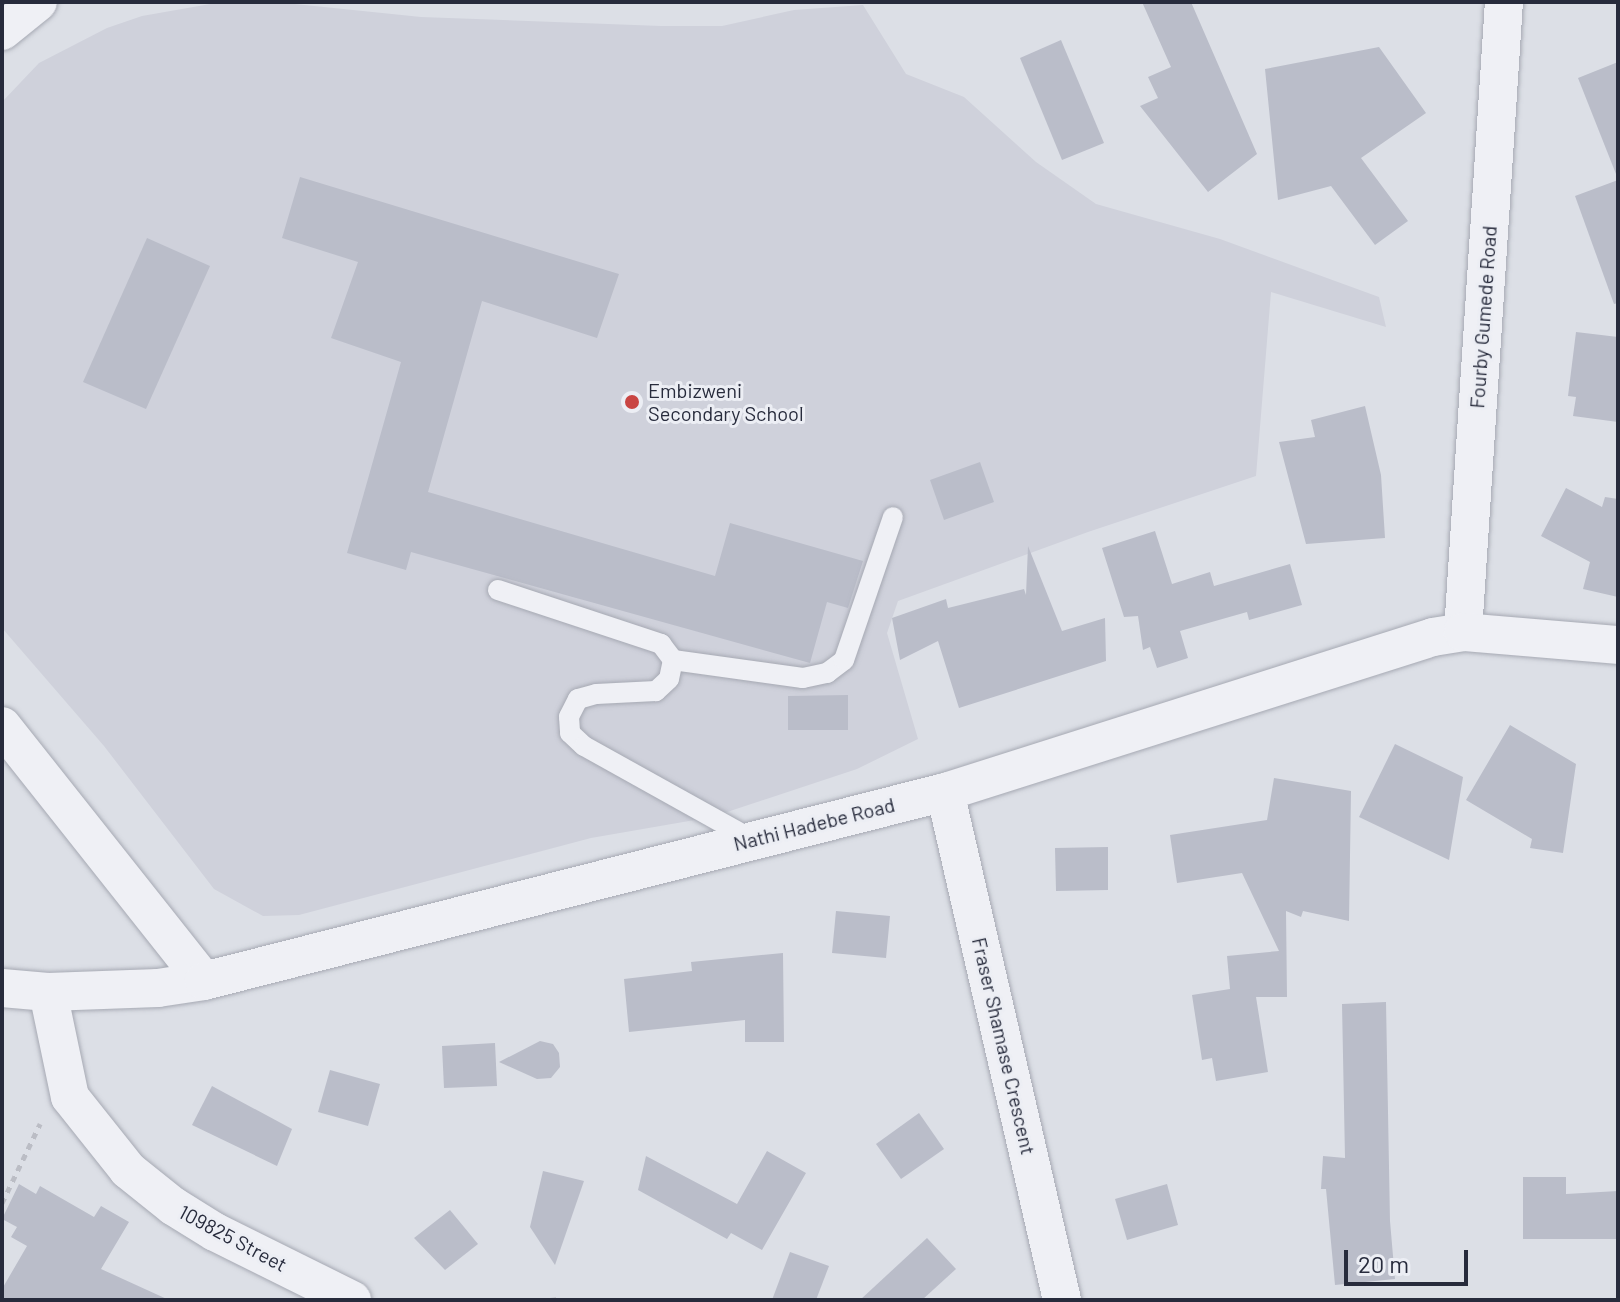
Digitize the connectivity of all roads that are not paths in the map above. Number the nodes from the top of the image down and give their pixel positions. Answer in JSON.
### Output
{"nodes":[{"id":1,"x":38,"y":2,"type":"edge"},
{"id":2,"x":1504,"y":2,"type":"edge"},
{"id":3,"x":2,"y":31,"type":"edge"},
{"id":4,"x":893,"y":517,"type":"dead end"},
{"id":5,"x":498,"y":590,"type":"dead end"},
{"id":6,"x":1463,"y":632,"type":"junction"},
{"id":7,"x":1618,"y":645,"type":"edge"},
{"id":8,"x":673,"y":660,"type":"junction"},
{"id":9,"x":2,"y":726,"type":"edge"},
{"id":10,"x":945,"y":792,"type":"junction"},
{"id":11,"x":751,"y":839,"type":"junction"},
{"id":12,"x":204,"y":981,"type":"junction"},
{"id":13,"x":2,"y":988,"type":"edge"},
{"id":14,"x":48,"y":992,"type":"junction"},
{"id":15,"x":352,"y":1300,"type":"edge"},
{"id":16,"x":1062,"y":1300,"type":"edge"}],
"edges":[{"from":1,"to":3,"type":"street"},
{"from":2,"to":6,"type":"street","name":"Fourby Gumede Road"},
{"from":4,"to":8,"type":"lane"},
{"from":5,"to":8,"type":"lane"},
{"from":6,"to":7,"type":"street","name":"Nathi Hadebe Road"},
{"from":6,"to":10,"type":"street","name":"Nathi Hadebe Road"},
{"from":8,"to":11,"type":"lane"},
{"from":9,"to":12,"type":"street"},
{"from":10,"to":11,"type":"street","name":"Nathi Hadebe Road"},
{"from":10,"to":16,"type":"street","name":"Fraser Shamase Crescent"},
{"from":11,"to":12,"type":"street","name":"Nathi Hadebe Road"},
{"from":12,"to":14,"type":"street","name":"Nathi Hadebe Road"},
{"from":13,"to":14,"type":"street","name":"Nathi Hadebe Road"},
{"from":14,"to":15,"type":"street","name":"109825 Street"}]}
